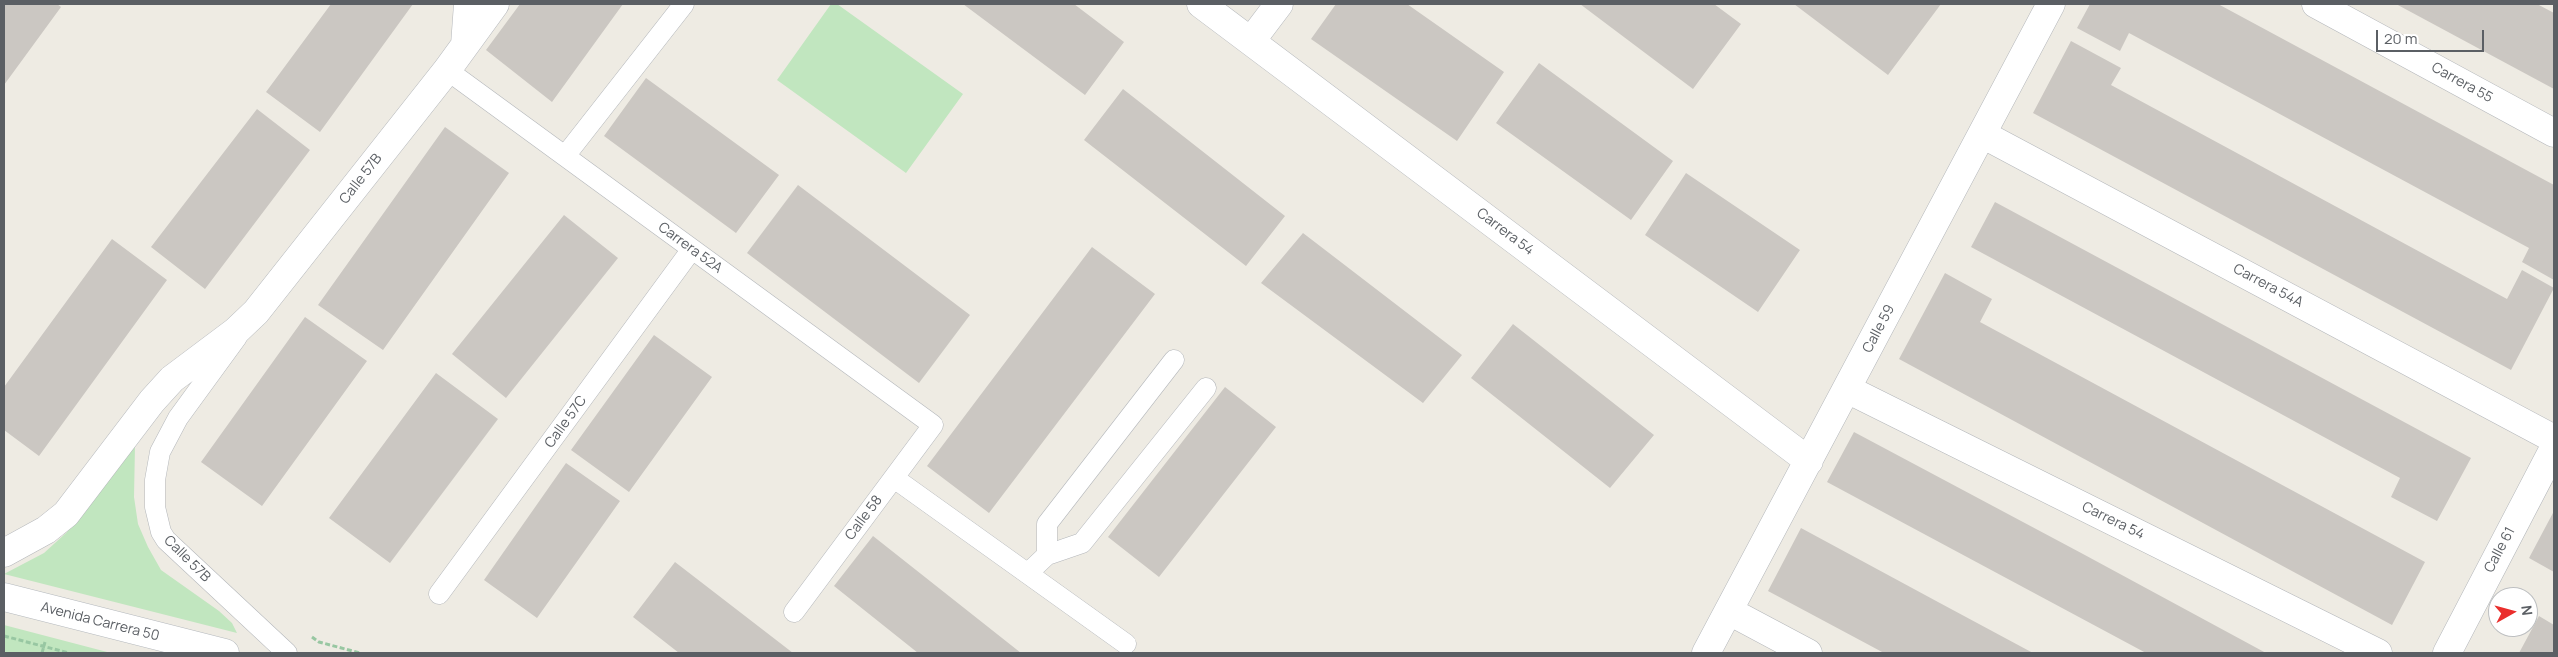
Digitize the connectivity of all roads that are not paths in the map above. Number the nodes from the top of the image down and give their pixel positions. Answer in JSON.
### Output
{"nodes":[{"id":1,"x":468,"y":4,"type":"edge"},
{"id":2,"x":495,"y":4,"type":"edge"},
{"id":3,"x":684,"y":4,"type":"edge"},
{"id":4,"x":1201,"y":4,"type":"edge"},
{"id":5,"x":1279,"y":4,"type":"edge"},
{"id":6,"x":2051,"y":4,"type":"edge"},
{"id":7,"x":2316,"y":4,"type":"edge"},
{"id":8,"x":1252,"y":41,"type":"junction"},
{"id":9,"x":465,"y":45,"type":"junction"},
{"id":10,"x":447,"y":70,"type":"junction"},
{"id":11,"x":2554,"y":133,"type":"edge"},
{"id":12,"x":1982,"y":134,"type":"junction"},
{"id":13,"x":565,"y":156,"type":"junction"},
{"id":14,"x":692,"y":249,"type":"junction"},
{"id":15,"x":256,"y":312,"type":"junction"},
{"id":16,"x":1174,"y":360,"type":"dead end"},
{"id":17,"x":1206,"y":388,"type":"dead end"},
{"id":18,"x":1847,"y":389,"type":"junction"},
{"id":19,"x":934,"y":425,"type":"joint"},
{"id":20,"x":2554,"y":439,"type":"edge"},
{"id":21,"x":2554,"y":448,"type":"edge"},
{"id":22,"x":1809,"y":462,"type":"junction"},
{"id":23,"x":894,"y":478,"type":"junction"},
{"id":24,"x":4,"y":552,"type":"edge"},
{"id":25,"x":1047,"y":555,"type":"junction"},
{"id":26,"x":1028,"y":573,"type":"junction"},
{"id":27,"x":439,"y":594,"type":"dead end"},
{"id":28,"x":4,"y":597,"type":"edge"},
{"id":29,"x":1729,"y":611,"type":"junction"},
{"id":30,"x":794,"y":612,"type":"dead end"},
{"id":31,"x":1126,"y":644,"type":"dead end"},
{"id":32,"x":225,"y":653,"type":"edge"},
{"id":33,"x":287,"y":653,"type":"edge"},
{"id":34,"x":1706,"y":653,"type":"edge"},
{"id":35,"x":1808,"y":653,"type":"edge"},
{"id":36,"x":2378,"y":653,"type":"edge"},
{"id":37,"x":2446,"y":653,"type":"edge"}],
"edges":[{"from":1,"to":9,"type":"street"},
{"from":2,"to":9,"type":"street","name":"Calle 57B"},
{"from":3,"to":13,"type":"lane"},
{"from":4,"to":8,"type":"street","name":"Carrera 54"},
{"from":5,"to":8,"type":"street"},
{"from":6,"to":12,"type":"street","name":"Calle 59"},
{"from":7,"to":11,"type":"street","name":"Carrera 55"},
{"from":8,"to":22,"type":"street","name":"Carrera 54"},
{"from":9,"to":10,"type":"street","name":"Calle 57B"},
{"from":10,"to":13,"type":"lane","name":"Carrera 52A"},
{"from":10,"to":15,"type":"street","name":"Calle 57B"},
{"from":12,"to":18,"type":"street","name":"Calle 59"},
{"from":12,"to":20,"type":"street","name":"Carrera 54A"},
{"from":13,"to":14,"type":"lane","name":"Carrera 52A"},
{"from":14,"to":19,"type":"lane","name":"Carrera 52A"},
{"from":14,"to":27,"type":"lane","name":"Calle 57C"},
{"from":15,"to":24,"type":"street","name":"Calle 57B"},
{"from":15,"to":33,"type":"lane","name":"Calle 57B"},
{"from":16,"to":25,"type":"lane"},
{"from":17,"to":25,"type":"lane"},
{"from":18,"to":22,"type":"street","name":"Calle 59"},
{"from":18,"to":36,"type":"street","name":"Carrera 54"},
{"from":19,"to":23,"type":"lane","name":"Calle 58"},
{"from":21,"to":37,"type":"street","name":"Calle 61"},
{"from":22,"to":29,"type":"street","name":"Calle 59"},
{"from":23,"to":26,"type":"lane"},
{"from":23,"to":30,"type":"lane","name":"Calle 58"},
{"from":25,"to":26,"type":"lane"},
{"from":26,"to":31,"type":"lane"},
{"from":28,"to":32,"type":"street","name":"Avenida Carrera 50"},
{"from":29,"to":34,"type":"street","name":"Calle 59"},
{"from":29,"to":35,"type":"street"}]}
